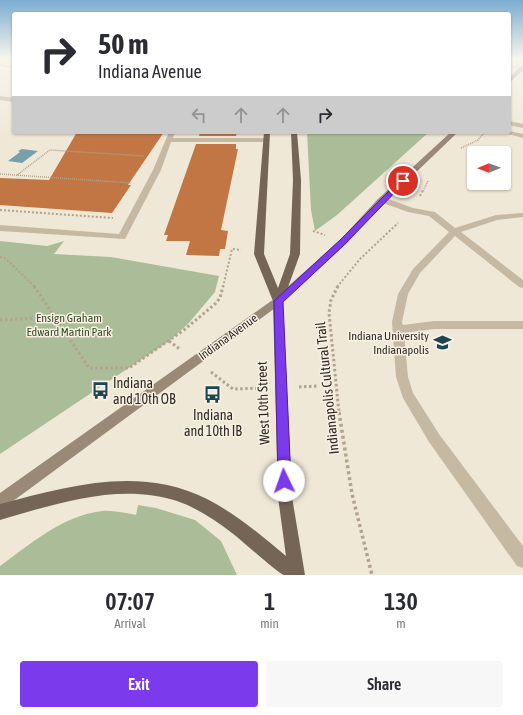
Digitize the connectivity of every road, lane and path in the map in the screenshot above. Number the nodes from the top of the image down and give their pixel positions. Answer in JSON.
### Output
{"nodes":[{"id":1,"x":0,"y":98,"type":"edge"},
{"id":2,"x":12,"y":100,"type":"edge"},
{"id":3,"x":511,"y":123,"type":"edge"},
{"id":4,"x":523,"y":126,"type":"edge"},
{"id":5,"x":511,"y":133,"type":"edge"},
{"id":6,"x":294,"y":134,"type":"edge"},
{"id":7,"x":453,"y":134,"type":"edge"},
{"id":8,"x":483,"y":134,"type":"edge"},
{"id":9,"x":171,"y":136,"type":"edge"},
{"id":10,"x":267,"y":136,"type":"edge"},
{"id":11,"x":523,"y":136,"type":"edge"},
{"id":12,"x":457,"y":150,"type":"dead end"},
{"id":13,"x":162,"y":158,"type":"junction"},
{"id":14,"x":0,"y":174,"type":"edge"},
{"id":15,"x":18,"y":175,"type":"junction"},
{"id":16,"x":429,"y":179,"type":"dead end"},
{"id":17,"x":150,"y":184,"type":"junction"},
{"id":18,"x":419,"y":198,"type":"dead end"},
{"id":19,"x":383,"y":200,"type":"junction"},
{"id":20,"x":0,"y":210,"type":"edge"},
{"id":21,"x":523,"y":215,"type":"edge"},
{"id":22,"x":131,"y":219,"type":"junction"},
{"id":23,"x":399,"y":221,"type":"dead end"},
{"id":24,"x":0,"y":228,"type":"edge"},
{"id":25,"x":455,"y":231,"type":"junction"},
{"id":26,"x":243,"y":250,"type":"dead end"},
{"id":27,"x":0,"y":257,"type":"edge"},
{"id":28,"x":523,"y":285,"type":"edge"},
{"id":29,"x":278,"y":301,"type":"junction"},
{"id":30,"x":55,"y":317,"type":"junction"},
{"id":31,"x":0,"y":320,"type":"edge"},
{"id":32,"x":523,"y":325,"type":"edge"},
{"id":33,"x":398,"y":330,"type":"junction"},
{"id":34,"x":0,"y":502,"type":"edge"},
{"id":35,"x":0,"y":512,"type":"edge"},
{"id":36,"x":523,"y":560,"type":"edge"},
{"id":37,"x":297,"y":575,"type":"edge"},
{"id":38,"x":372,"y":575,"type":"edge"}],
"edges":[{"from":1,"to":2,"type":"street"},
{"from":3,"to":4,"type":"street"},
{"from":5,"to":11,"type":"street"},
{"from":6,"to":29,"type":"main road","name":"West 10th Street"},
{"from":7,"to":19,"type":"main road","name":"Indiana Avenue"},
{"from":8,"to":12,"type":"path"},
{"from":9,"to":10,"type":"street"},
{"from":9,"to":13,"type":"street"},
{"from":10,"to":29,"type":"main road","name":"West 10th Street"},
{"from":13,"to":15,"type":"path"},
{"from":13,"to":17,"type":"street"},
{"from":14,"to":15,"type":"path"},
{"from":15,"to":17,"type":"path"},
{"from":16,"to":18,"type":"path"},
{"from":17,"to":22,"type":"street"},
{"from":19,"to":25,"type":"street"},
{"from":19,"to":29,"type":"main road","name":"Indiana Avenue"},
{"from":20,"to":22,"type":"path"},
{"from":21,"to":25,"type":"street"},
{"from":22,"to":24,"type":"street"},
{"from":23,"to":38,"type":"path","name":"Indianapolis Cultural Trail"},
{"from":25,"to":28,"type":"street"},
{"from":25,"to":33,"type":"street"},
{"from":26,"to":30,"type":"path"},
{"from":27,"to":30,"type":"path"},
{"from":29,"to":34,"type":"main road","name":"Indiana Avenue"},
{"from":29,"to":37,"type":"main road","name":"West 10th Street"},
{"from":30,"to":31,"type":"path"},
{"from":32,"to":33,"type":"street"},
{"from":33,"to":36,"type":"street"},
{"from":35,"to":37,"type":"main road"}]}
